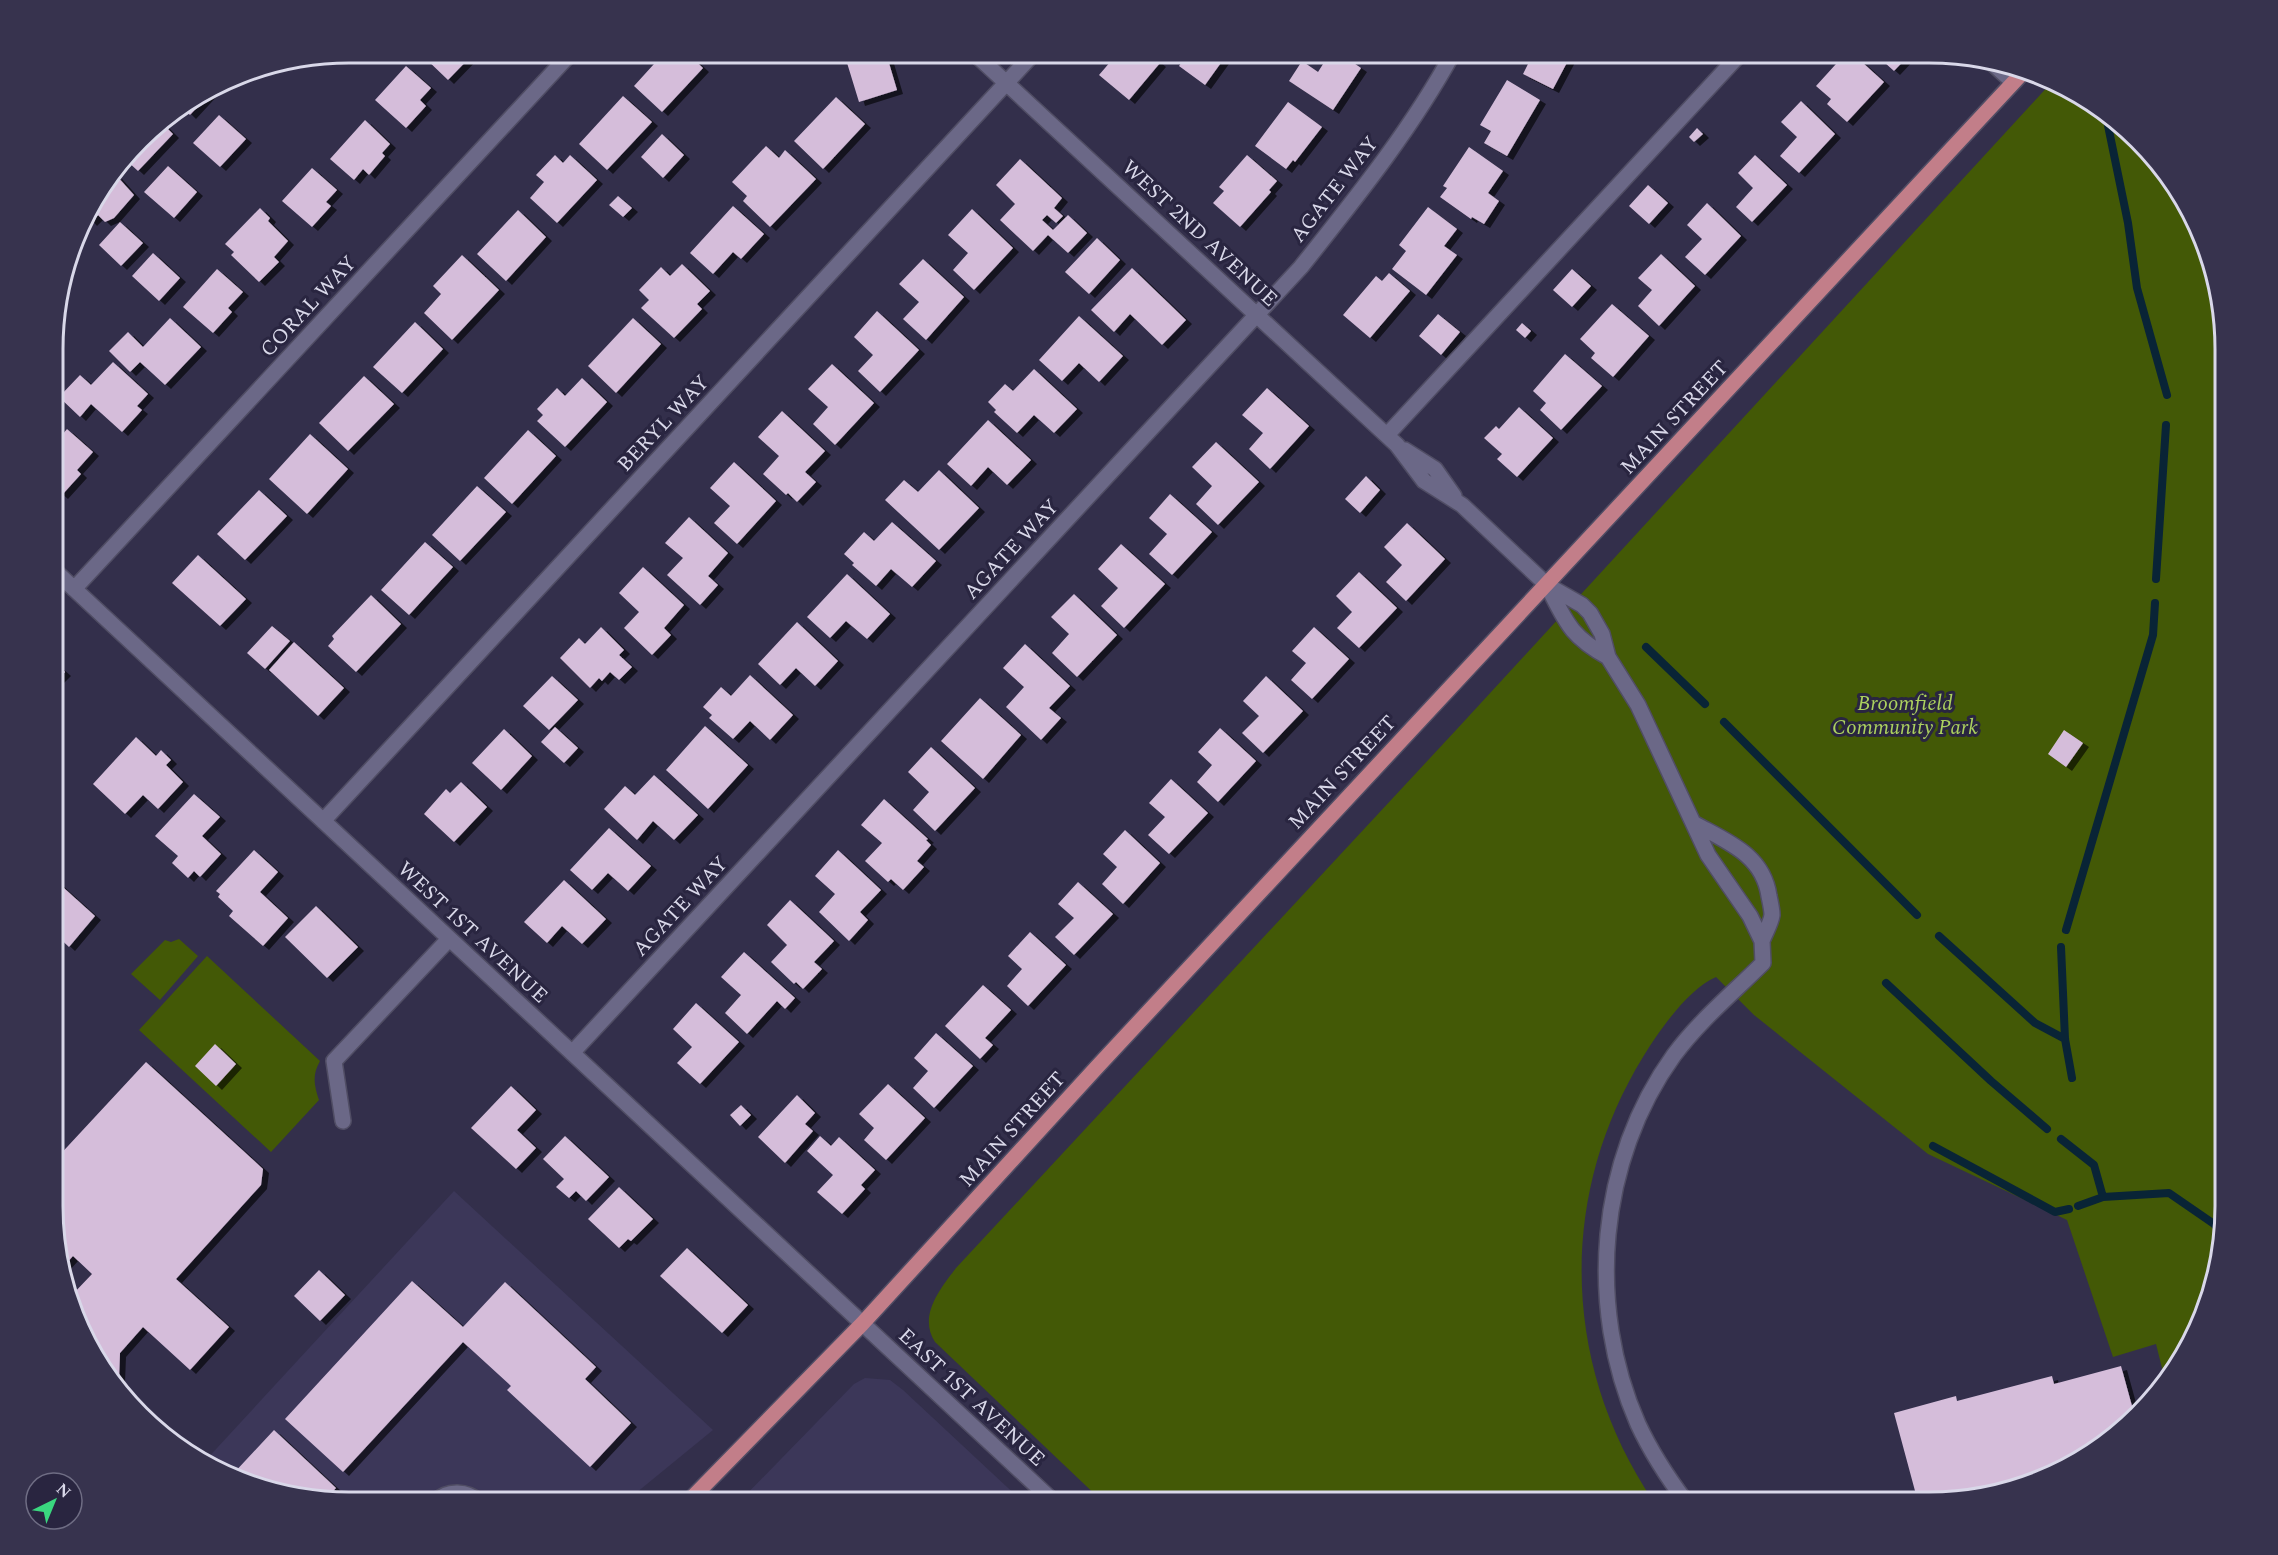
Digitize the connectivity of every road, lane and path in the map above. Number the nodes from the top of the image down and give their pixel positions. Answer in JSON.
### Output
{"nodes":[{"id":1,"x":563,"y":63,"type":"edge"},
{"id":2,"x":985,"y":63,"type":"edge"},
{"id":3,"x":1025,"y":63,"type":"edge"},
{"id":4,"x":1447,"y":63,"type":"edge"},
{"id":5,"x":1732,"y":63,"type":"edge"},
{"id":6,"x":2003,"y":73,"type":"edge"},
{"id":7,"x":2018,"y":77,"type":"edge"},
{"id":8,"x":2013,"y":82,"type":"junction"},
{"id":9,"x":1007,"y":83,"type":"junction"},
{"id":10,"x":1257,"y":315,"type":"junction"},
{"id":11,"x":1392,"y":440,"type":"junction"},
{"id":12,"x":63,"y":579,"type":"edge"},
{"id":13,"x":1547,"y":585,"type":"junction"},
{"id":14,"x":74,"y":589,"type":"junction"},
{"id":15,"x":1608,"y":657,"type":"junction"},
{"id":16,"x":323,"y":821,"type":"junction"},
{"id":17,"x":1695,"y":824,"type":"junction"},
{"id":18,"x":450,"y":939,"type":"junction"},
{"id":19,"x":1762,"y":941,"type":"junction"},
{"id":20,"x":572,"y":1053,"type":"junction"},
{"id":21,"x":343,"y":1121,"type":"dead end"},
{"id":22,"x":862,"y":1324,"type":"junction"},
{"id":23,"x":698,"y":1492,"type":"edge"},
{"id":24,"x":1043,"y":1492,"type":"edge"},
{"id":25,"x":1679,"y":1492,"type":"edge"}],
"edges":[{"from":1,"to":14,"type":"street","name":"CORAL WAY"},
{"from":2,"to":9,"type":"street","name":"WEST 2ND AVENUE"},
{"from":3,"to":9,"type":"street","name":"BERYL WAY"},
{"from":4,"to":10,"type":"street","name":"AGATE WAY"},
{"from":5,"to":11,"type":"street"},
{"from":6,"to":8,"type":"street"},
{"from":7,"to":8,"type":"main road","name":"MAIN STREET"},
{"from":8,"to":13,"type":"main road","name":"MAIN STREET"},
{"from":9,"to":10,"type":"street","name":"WEST 2ND AVENUE"},
{"from":9,"to":16,"type":"street","name":"BERYL WAY"},
{"from":10,"to":11,"type":"street","name":"WEST 2ND AVENUE"},
{"from":10,"to":20,"type":"street","name":"AGATE WAY"},
{"from":11,"to":13,"type":"street","name":"WEST 2ND AVENUE"},
{"from":12,"to":14,"type":"street","name":"WEST 1ST AVENUE"},
{"from":13,"to":15,"type":"street"},
{"from":13,"to":15,"type":"street"},
{"from":13,"to":22,"type":"main road","name":"MAIN STREET"},
{"from":14,"to":16,"type":"street","name":"WEST 1ST AVENUE"},
{"from":15,"to":17,"type":"street"},
{"from":16,"to":18,"type":"street","name":"WEST 1ST AVENUE"},
{"from":17,"to":19,"type":"street"},
{"from":17,"to":19,"type":"street"},
{"from":18,"to":20,"type":"street","name":"WEST 1ST AVENUE"},
{"from":18,"to":21,"type":"street"},
{"from":19,"to":25,"type":"street"},
{"from":20,"to":22,"type":"street","name":"WEST 1ST AVENUE"},
{"from":22,"to":23,"type":"main road","name":"MAIN STREET"},
{"from":22,"to":24,"type":"street","name":"EAST 1ST AVENUE"}]}
